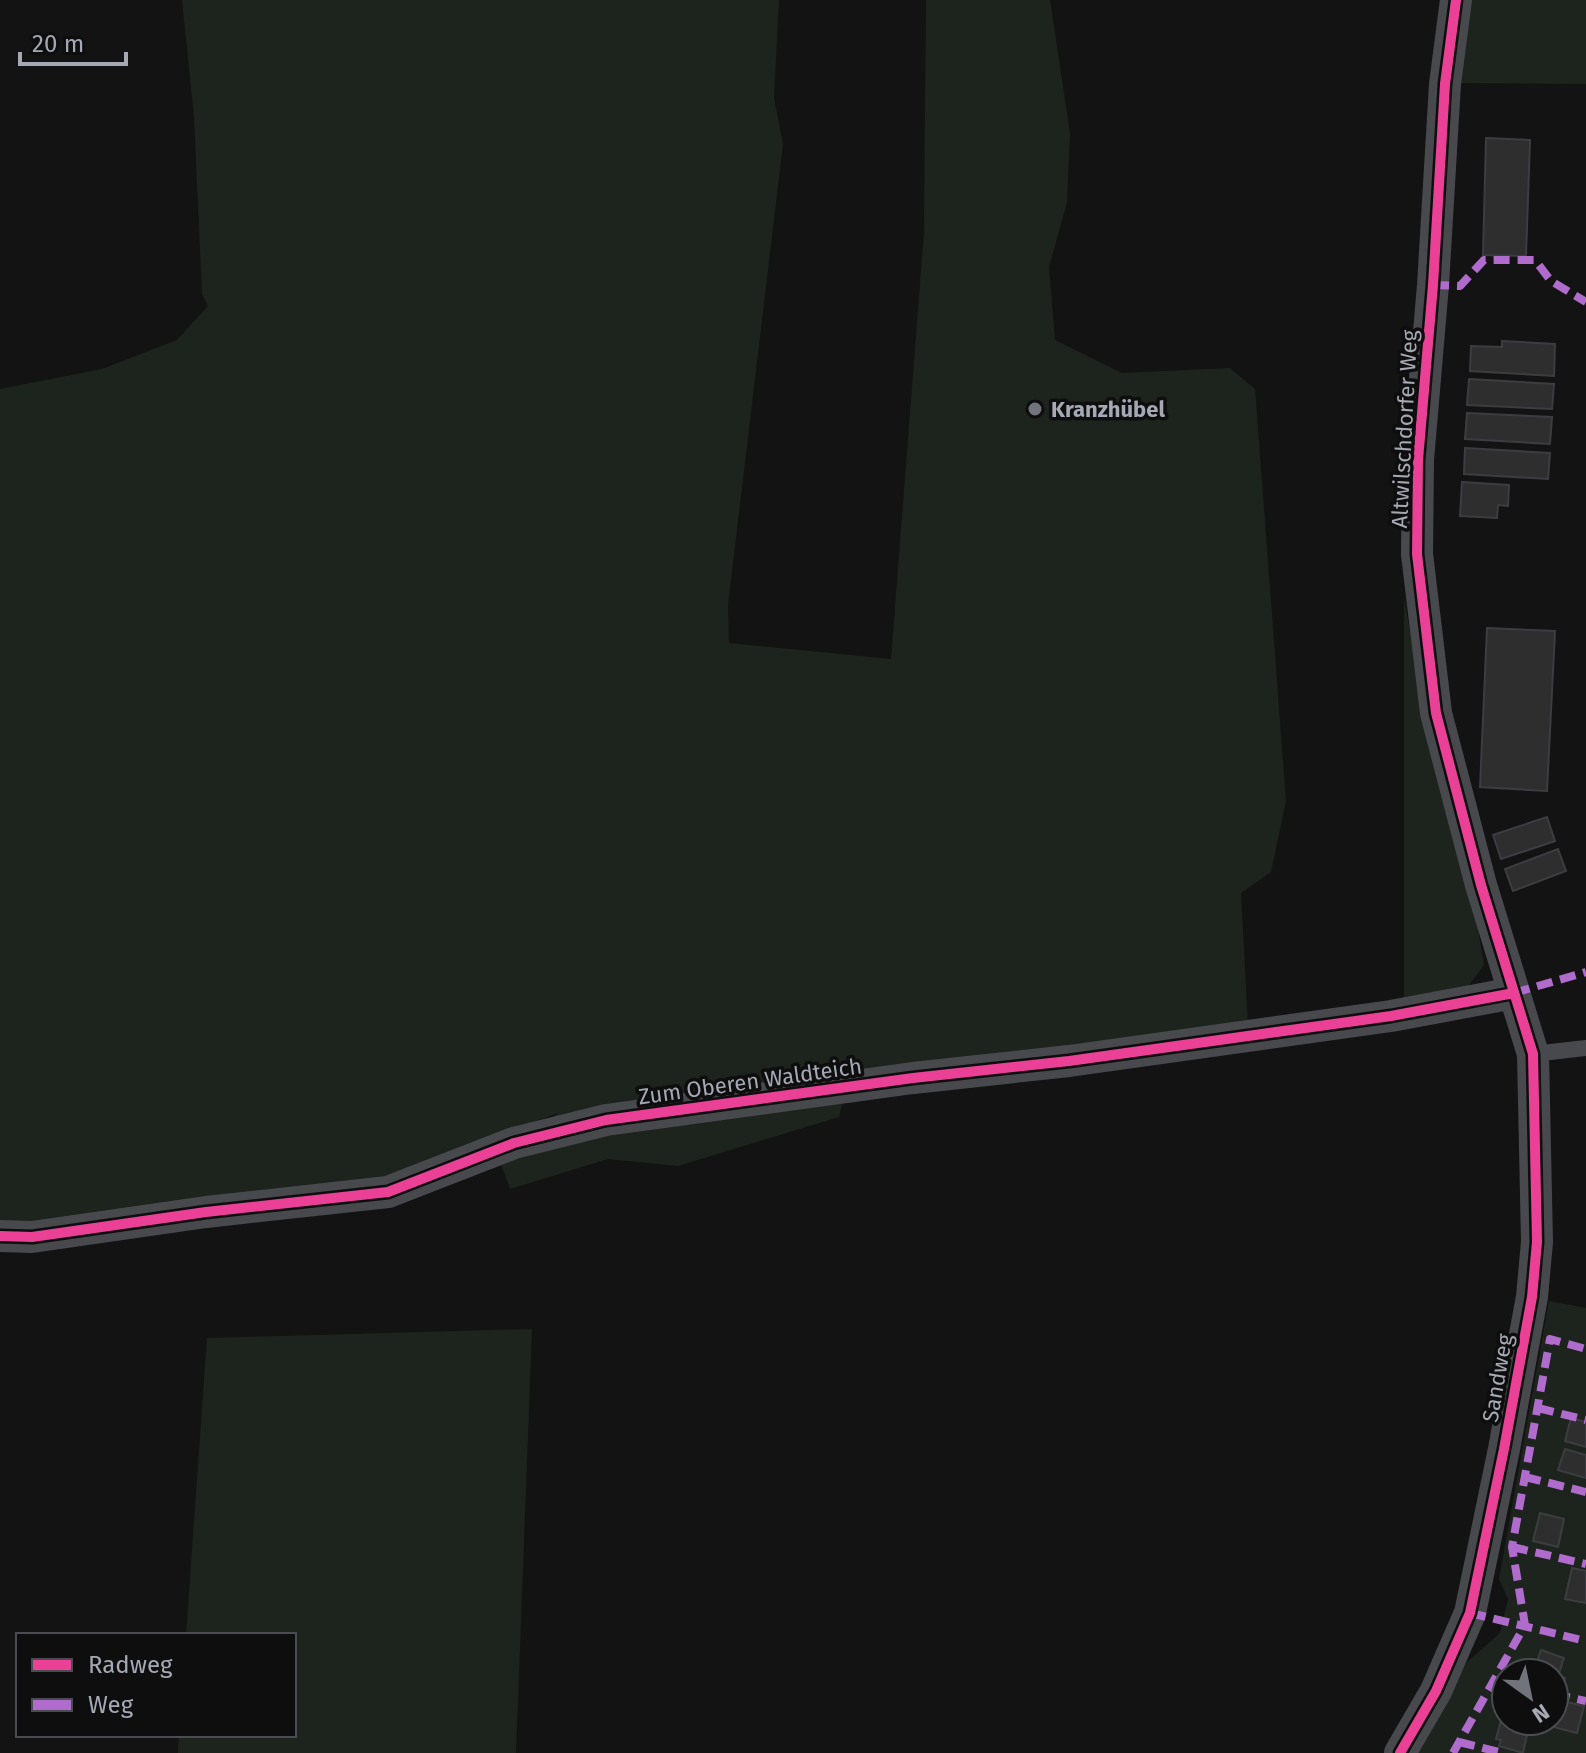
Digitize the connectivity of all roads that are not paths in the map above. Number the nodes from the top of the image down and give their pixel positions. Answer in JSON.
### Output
{"nodes":[{"id":1,"x":1456,"y":0,"type":"edge"},
{"id":2,"x":1514,"y":993,"type":"junction"},
{"id":3,"x":1586,"y":1048,"type":"edge"},
{"id":4,"x":1533,"y":1054,"type":"junction"},
{"id":5,"x":0,"y":1236,"type":"edge"},
{"id":6,"x":1400,"y":1753,"type":"edge"}],
"edges":[{"from":1,"to":2,"type":"street","name":"Altwilschdorfer Weg"},
{"from":2,"to":4,"type":"street","name":"Sandweg"},
{"from":2,"to":5,"type":"street","name":"Zum Oberen Waldteich"},
{"from":3,"to":4,"type":"lane"},
{"from":4,"to":6,"type":"street","name":"Sandweg"}]}
